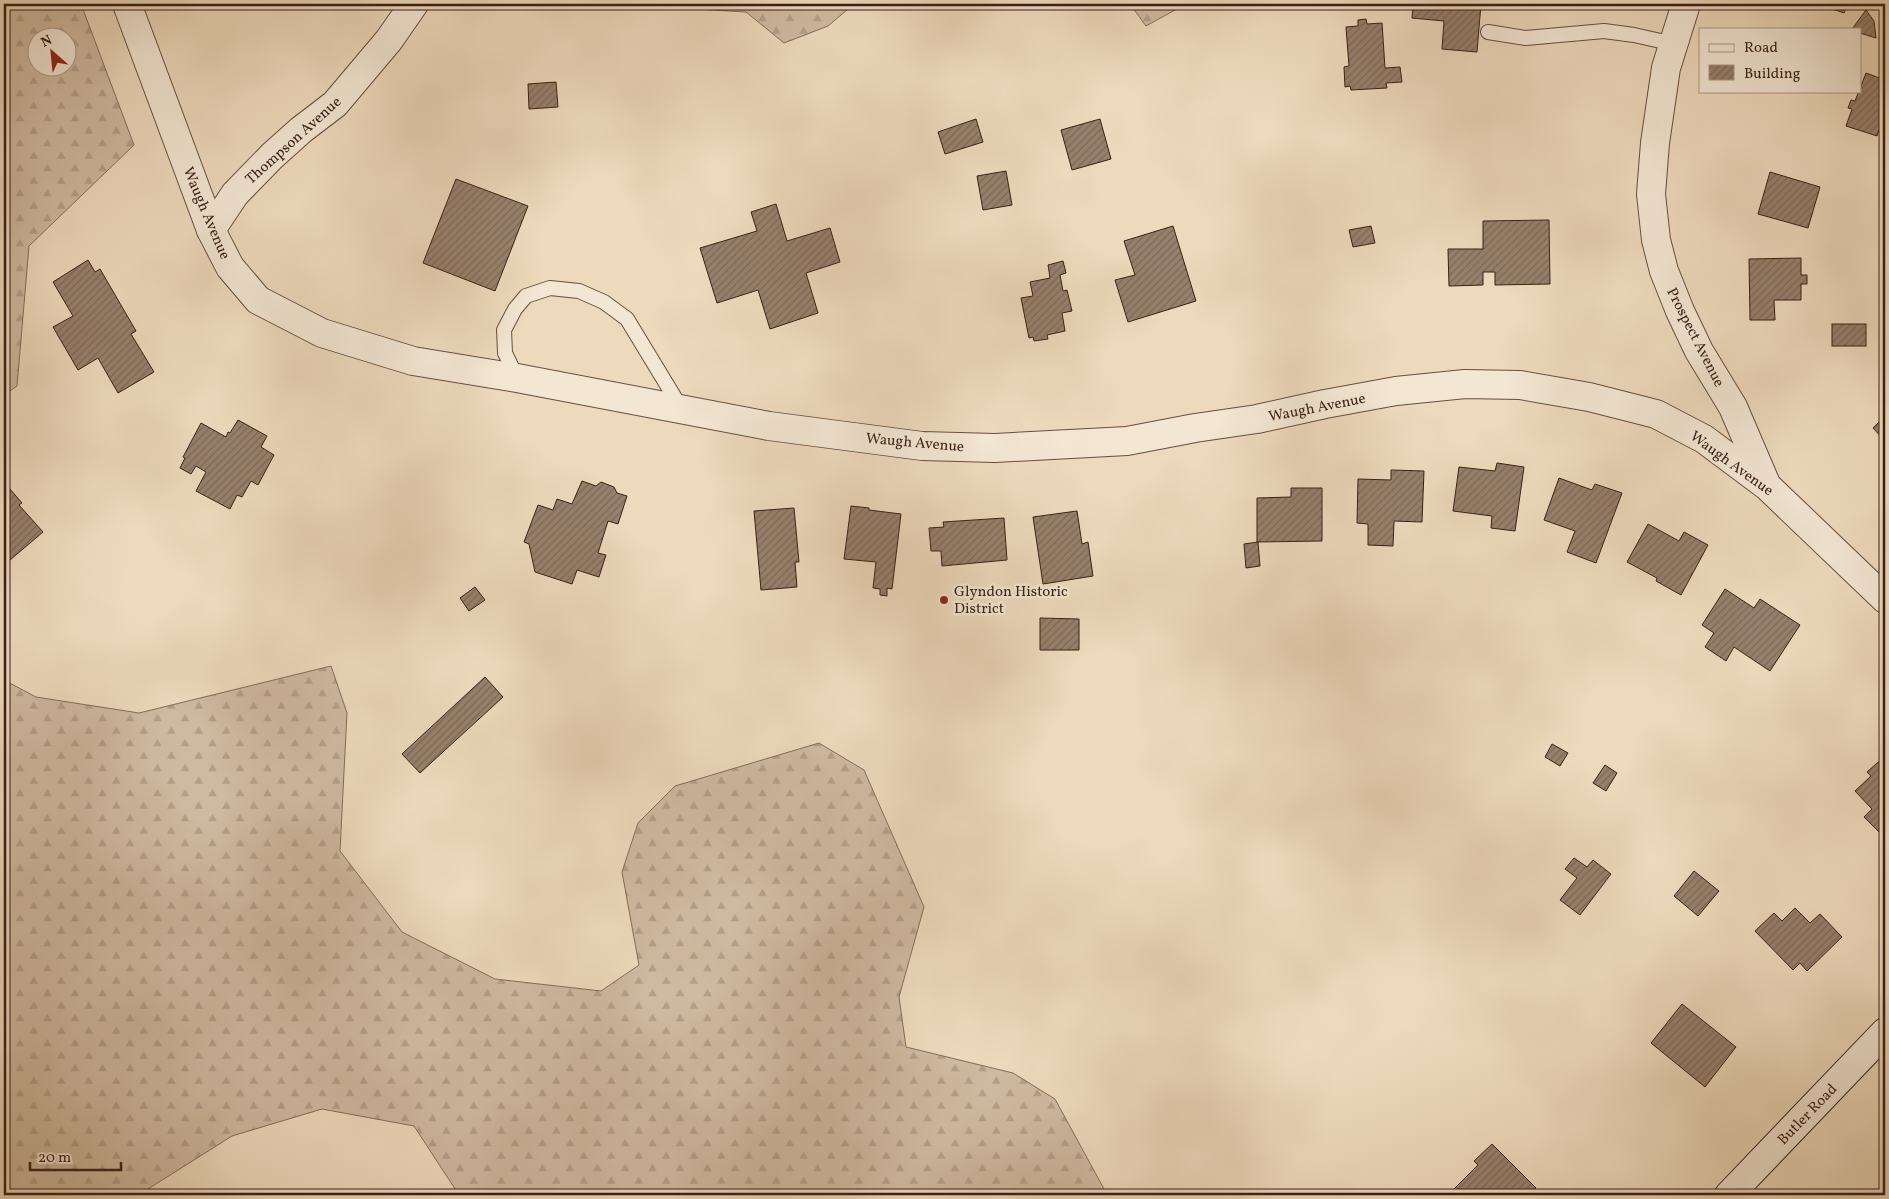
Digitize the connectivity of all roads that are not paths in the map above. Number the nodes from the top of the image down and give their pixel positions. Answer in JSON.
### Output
{"nodes":[{"id":1,"x":127,"y":4,"type":"edge"},
{"id":2,"x":414,"y":4,"type":"edge"},
{"id":3,"x":1686,"y":4,"type":"edge"},
{"id":4,"x":1488,"y":32,"type":"dead end"},
{"id":5,"x":1674,"y":44,"type":"junction"},
{"id":6,"x":212,"y":230,"type":"junction"},
{"id":7,"x":517,"y":378,"type":"junction"},
{"id":8,"x":682,"y":411,"type":"junction"},
{"id":9,"x":1767,"y":486,"type":"junction"},
{"id":10,"x":1885,"y":599,"type":"edge"},
{"id":11,"x":1885,"y":1032,"type":"edge"},
{"id":12,"x":1729,"y":1195,"type":"edge"}],
"edges":[{"from":1,"to":6,"type":"street","name":"Waugh Avenue"},
{"from":2,"to":6,"type":"street","name":"Thompson Avenue"},
{"from":3,"to":5,"type":"street","name":"Prospect Avenue"},
{"from":4,"to":5,"type":"lane"},
{"from":5,"to":9,"type":"street","name":"Prospect Avenue"},
{"from":6,"to":7,"type":"street","name":"Waugh Avenue"},
{"from":7,"to":8,"type":"street","name":"Waugh Avenue"},
{"from":7,"to":8,"type":"lane"},
{"from":8,"to":9,"type":"street","name":"Waugh Avenue"},
{"from":9,"to":10,"type":"street","name":"Waugh Avenue"},
{"from":11,"to":12,"type":"street","name":"Butler Road"}]}
